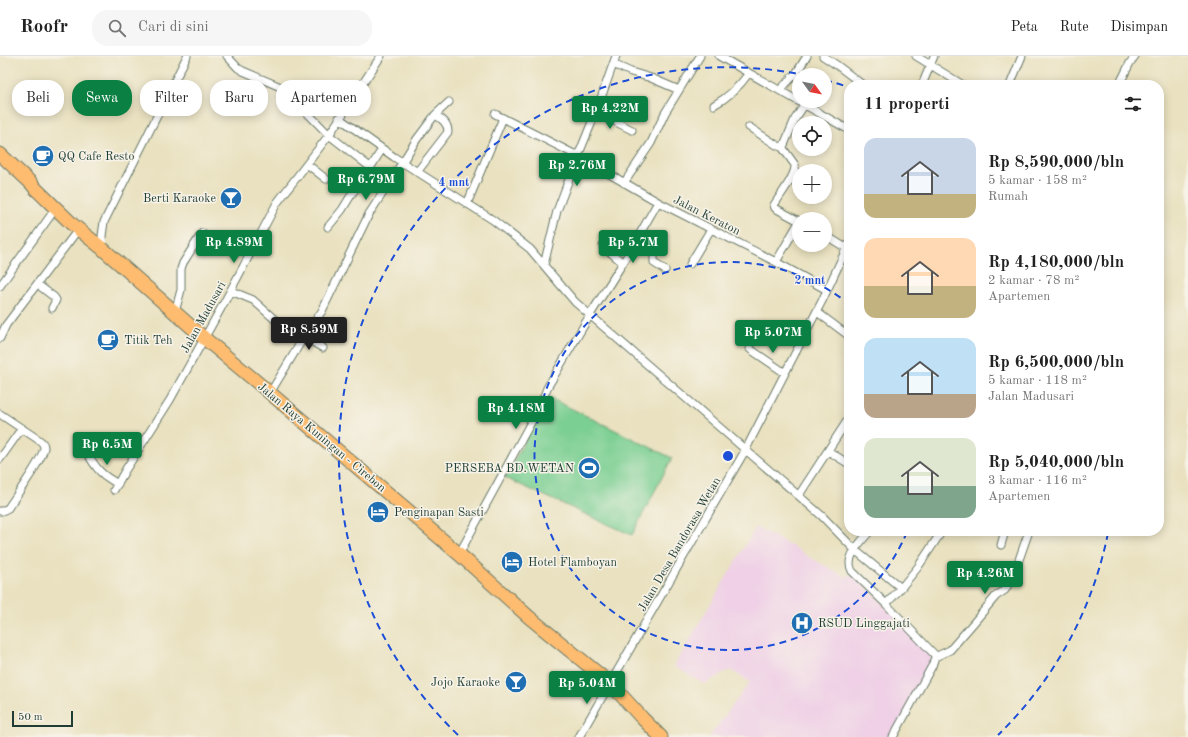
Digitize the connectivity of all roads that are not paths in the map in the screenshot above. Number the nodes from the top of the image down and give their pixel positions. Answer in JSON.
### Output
{"nodes":[{"id":1,"x":187,"y":56,"type":"edge"},
{"id":2,"x":227,"y":56,"type":"edge"},
{"id":3,"x":381,"y":56,"type":"edge"},
{"id":4,"x":616,"y":56,"type":"edge"},
{"id":5,"x":700,"y":56,"type":"edge"},
{"id":6,"x":719,"y":56,"type":"edge"},
{"id":7,"x":807,"y":56,"type":"edge"},
{"id":8,"x":823,"y":56,"type":"edge"},
{"id":9,"x":916,"y":56,"type":"edge"},
{"id":10,"x":934,"y":56,"type":"edge"},
{"id":11,"x":1022,"y":56,"type":"edge"},
{"id":12,"x":1135,"y":56,"type":"edge"},
{"id":13,"x":613,"y":64,"type":"junction"},
{"id":14,"x":930,"y":65,"type":"junction"},
{"id":15,"x":749,"y":73,"type":"junction"},
{"id":16,"x":856,"y":80,"type":"edge"},
{"id":17,"x":924,"y":80,"type":"edge"},
{"id":18,"x":955,"y":80,"type":"edge"},
{"id":19,"x":1012,"y":80,"type":"edge"},
{"id":20,"x":1122,"y":80,"type":"edge"},
{"id":21,"x":679,"y":90,"type":"junction"},
{"id":22,"x":780,"y":90,"type":"junction"},
{"id":23,"x":792,"y":97,"type":"edge"},
{"id":24,"x":449,"y":102,"type":"dead end"},
{"id":25,"x":714,"y":105,"type":"dead end"},
{"id":26,"x":802,"y":108,"type":"edge"},
{"id":27,"x":812,"y":108,"type":"edge"},
{"id":28,"x":596,"y":112,"type":"junction"},
{"id":29,"x":495,"y":114,"type":"dead end"},
{"id":30,"x":435,"y":115,"type":"junction"},
{"id":31,"x":339,"y":118,"type":"junction"},
{"id":32,"x":503,"y":118,"type":"junction"},
{"id":33,"x":844,"y":126,"type":"edge"},
{"id":34,"x":750,"y":127,"type":"dead end"},
{"id":35,"x":632,"y":130,"type":"dead end"},
{"id":36,"x":329,"y":135,"type":"junction"},
{"id":37,"x":782,"y":147,"type":"junction"},
{"id":38,"x":382,"y":149,"type":"junction"},
{"id":39,"x":0,"y":154,"type":"edge"},
{"id":40,"x":578,"y":156,"type":"junction"},
{"id":41,"x":402,"y":162,"type":"junction"},
{"id":42,"x":307,"y":164,"type":"junction"},
{"id":43,"x":370,"y":167,"type":"junction"},
{"id":44,"x":417,"y":172,"type":"junction"},
{"id":45,"x":326,"y":180,"type":"dead end"},
{"id":46,"x":624,"y":183,"type":"junction"},
{"id":47,"x":658,"y":202,"type":"junction"},
{"id":48,"x":467,"y":204,"type":"junction"},
{"id":49,"x":56,"y":208,"type":"junction"},
{"id":50,"x":792,"y":217,"type":"edge"},
{"id":51,"x":328,"y":228,"type":"dead end"},
{"id":52,"x":711,"y":229,"type":"junction"},
{"id":53,"x":202,"y":233,"type":"dead end"},
{"id":54,"x":792,"y":233,"type":"edge"},
{"id":55,"x":91,"y":239,"type":"junction"},
{"id":56,"x":832,"y":239,"type":"edge"},
{"id":57,"x":635,"y":243,"type":"junction"},
{"id":58,"x":844,"y":244,"type":"edge"},
{"id":59,"x":603,"y":246,"type":"dead end"},
{"id":60,"x":844,"y":254,"type":"edge"},
{"id":61,"x":776,"y":262,"type":"junction"},
{"id":62,"x":623,"y":263,"type":"junction"},
{"id":63,"x":690,"y":264,"type":"dead end"},
{"id":64,"x":544,"y":265,"type":"junction"},
{"id":65,"x":665,"y":270,"type":"dead end"},
{"id":66,"x":37,"y":284,"type":"junction"},
{"id":67,"x":0,"y":286,"type":"edge"},
{"id":68,"x":827,"y":290,"type":"junction"},
{"id":69,"x":231,"y":291,"type":"junction"},
{"id":70,"x":52,"y":308,"type":"dead end"},
{"id":71,"x":174,"y":312,"type":"junction"},
{"id":72,"x":817,"y":312,"type":"junction"},
{"id":73,"x":590,"y":315,"type":"junction"},
{"id":74,"x":844,"y":332,"type":"edge"},
{"id":75,"x":304,"y":337,"type":"junction"},
{"id":76,"x":0,"y":338,"type":"edge"},
{"id":77,"x":204,"y":338,"type":"junction"},
{"id":78,"x":323,"y":348,"type":"dead end"},
{"id":79,"x":750,"y":350,"type":"dead end"},
{"id":80,"x":785,"y":373,"type":"junction"},
{"id":81,"x":270,"y":393,"type":"junction"},
{"id":82,"x":0,"y":414,"type":"edge"},
{"id":83,"x":844,"y":426,"type":"edge"},
{"id":84,"x":22,"y":428,"type":"junction"},
{"id":85,"x":746,"y":449,"type":"junction"},
{"id":86,"x":828,"y":451,"type":"junction"},
{"id":87,"x":89,"y":456,"type":"dead end"},
{"id":88,"x":0,"y":459,"type":"edge"},
{"id":89,"x":844,"y":461,"type":"edge"},
{"id":90,"x":799,"y":495,"type":"junction"},
{"id":91,"x":0,"y":511,"type":"edge"},
{"id":92,"x":866,"y":536,"type":"edge"},
{"id":93,"x":939,"y":536,"type":"edge"},
{"id":94,"x":1004,"y":536,"type":"edge"},
{"id":95,"x":1027,"y":536,"type":"edge"},
{"id":96,"x":1001,"y":545,"type":"dead end"},
{"id":97,"x":855,"y":550,"type":"junction"},
{"id":98,"x":459,"y":554,"type":"junction"},
{"id":99,"x":901,"y":588,"type":"junction"},
{"id":100,"x":886,"y":604,"type":"junction"},
{"id":101,"x":934,"y":657,"type":"junction"},
{"id":102,"x":611,"y":684,"type":"junction"},
{"id":103,"x":579,"y":737,"type":"edge"},
{"id":104,"x":661,"y":737,"type":"edge"},
{"id":105,"x":893,"y":737,"type":"edge"}],
"edges":[{"from":1,"to":55,"type":"street"},
{"from":2,"to":36,"type":"street"},
{"from":3,"to":31,"type":"street","name":"Jalan Madusari"},
{"from":4,"to":13,"type":"street"},
{"from":5,"to":21,"type":"street"},
{"from":6,"to":15,"type":"street"},
{"from":7,"to":22,"type":"street"},
{"from":8,"to":16,"type":"street"},
{"from":9,"to":14,"type":"street"},
{"from":10,"to":14,"type":"street"},
{"from":11,"to":19,"type":"street"},
{"from":12,"to":20,"type":"street"},
{"from":13,"to":21,"type":"street"},
{"from":13,"to":28,"type":"street"},
{"from":14,"to":17,"type":"street"},
{"from":14,"to":18,"type":"street"},
{"from":15,"to":22,"type":"street"},
{"from":15,"to":25,"type":"street"},
{"from":21,"to":46,"type":"street"},
{"from":22,"to":23,"type":"street"},
{"from":24,"to":30,"type":"street"},
{"from":26,"to":37,"type":"street"},
{"from":27,"to":33,"type":"street"},
{"from":28,"to":35,"type":"street"},
{"from":28,"to":40,"type":"street"},
{"from":29,"to":32,"type":"street","name":"Jalan Keraton"},
{"from":30,"to":41,"type":"street"},
{"from":30,"to":44,"type":"street"},
{"from":31,"to":36,"type":"street","name":"Jalan Madusari"},
{"from":31,"to":38,"type":"street"},
{"from":32,"to":40,"type":"street","name":"Jalan Keraton"},
{"from":32,"to":48,"type":"street"},
{"from":34,"to":37,"type":"street"},
{"from":36,"to":42,"type":"street","name":"Jalan Madusari"},
{"from":36,"to":43,"type":"street"},
{"from":37,"to":50,"type":"street"},
{"from":38,"to":41,"type":"street"},
{"from":38,"to":43,"type":"street"},
{"from":39,"to":49,"type":"highway","name":"Jalan Raya Kuningan - Cirebon"},
{"from":40,"to":46,"type":"street","name":"Jalan Keraton"},
{"from":40,"to":64,"type":"street"},
{"from":41,"to":44,"type":"street"},
{"from":41,"to":75,"type":"street"},
{"from":42,"to":45,"type":"street"},
{"from":42,"to":69,"type":"street","name":"Jalan Madusari"},
{"from":43,"to":51,"type":"street"},
{"from":44,"to":48,"type":"street"},
{"from":46,"to":47,"type":"street","name":"Jalan Keraton"},
{"from":47,"to":52,"type":"street","name":"Jalan Keraton"},
{"from":47,"to":57,"type":"street"},
{"from":48,"to":64,"type":"street"},
{"from":49,"to":55,"type":"highway","name":"Jalan Raya Kuningan - Cirebon"},
{"from":49,"to":67,"type":"street"},
{"from":52,"to":61,"type":"street","name":"Jalan Keraton"},
{"from":52,"to":63,"type":"street"},
{"from":53,"to":71,"type":"street"},
{"from":54,"to":61,"type":"street"},
{"from":55,"to":66,"type":"street"},
{"from":55,"to":71,"type":"highway","name":"Jalan Raya Kuningan - Cirebon"},
{"from":56,"to":58,"type":"street"},
{"from":57,"to":62,"type":"street"},
{"from":57,"to":65,"type":"street"},
{"from":59,"to":62,"type":"street"},
{"from":60,"to":68,"type":"street","name":"Jalan Desa Bandorasa Wetan"},
{"from":61,"to":68,"type":"street","name":"Jalan Keraton"},
{"from":62,"to":73,"type":"street"},
{"from":64,"to":73,"type":"street"},
{"from":66,"to":70,"type":"street"},
{"from":66,"to":76,"type":"street"},
{"from":68,"to":72,"type":"street","name":"Jalan Desa Bandorasa Wetan"},
{"from":69,"to":75,"type":"street"},
{"from":69,"to":77,"type":"street","name":"Jalan Madusari"},
{"from":71,"to":77,"type":"highway","name":"Jalan Raya Kuningan - Cirebon"},
{"from":72,"to":74,"type":"street"},
{"from":72,"to":80,"type":"street","name":"Jalan Desa Bandorasa Wetan"},
{"from":73,"to":85,"type":"street"},
{"from":73,"to":98,"type":"street"},
{"from":75,"to":78,"type":"street"},
{"from":75,"to":81,"type":"street"},
{"from":77,"to":81,"type":"highway","name":"Jalan Raya Kuningan - Cirebon"},
{"from":77,"to":87,"type":"street","name":"Jalan Madusari"},
{"from":79,"to":80,"type":"street"},
{"from":80,"to":85,"type":"street","name":"Jalan Desa Bandorasa Wetan"},
{"from":81,"to":98,"type":"highway","name":"Jalan Raya Kuningan - Cirebon"},
{"from":82,"to":84,"type":"street"},
{"from":83,"to":86,"type":"street"},
{"from":84,"to":88,"type":"street"},
{"from":84,"to":91,"type":"street"},
{"from":85,"to":90,"type":"street"},
{"from":85,"to":102,"type":"street","name":"Jalan Desa Bandorasa Wetan"},
{"from":86,"to":89,"type":"street"},
{"from":86,"to":90,"type":"street"},
{"from":90,"to":97,"type":"street"},
{"from":92,"to":97,"type":"street"},
{"from":93,"to":99,"type":"street"},
{"from":94,"to":96,"type":"street"},
{"from":95,"to":101,"type":"street"},
{"from":97,"to":99,"type":"street"},
{"from":97,"to":100,"type":"street"},
{"from":98,"to":102,"type":"highway","name":"Jalan Raya Kuningan - Cirebon"},
{"from":99,"to":100,"type":"street"},
{"from":100,"to":101,"type":"street"},
{"from":101,"to":105,"type":"street"},
{"from":102,"to":103,"type":"street","name":"Jalan Desa Bandorasa Wetan"},
{"from":102,"to":104,"type":"highway","name":"Jalan Raya Kuningan - Cirebon"}]}
